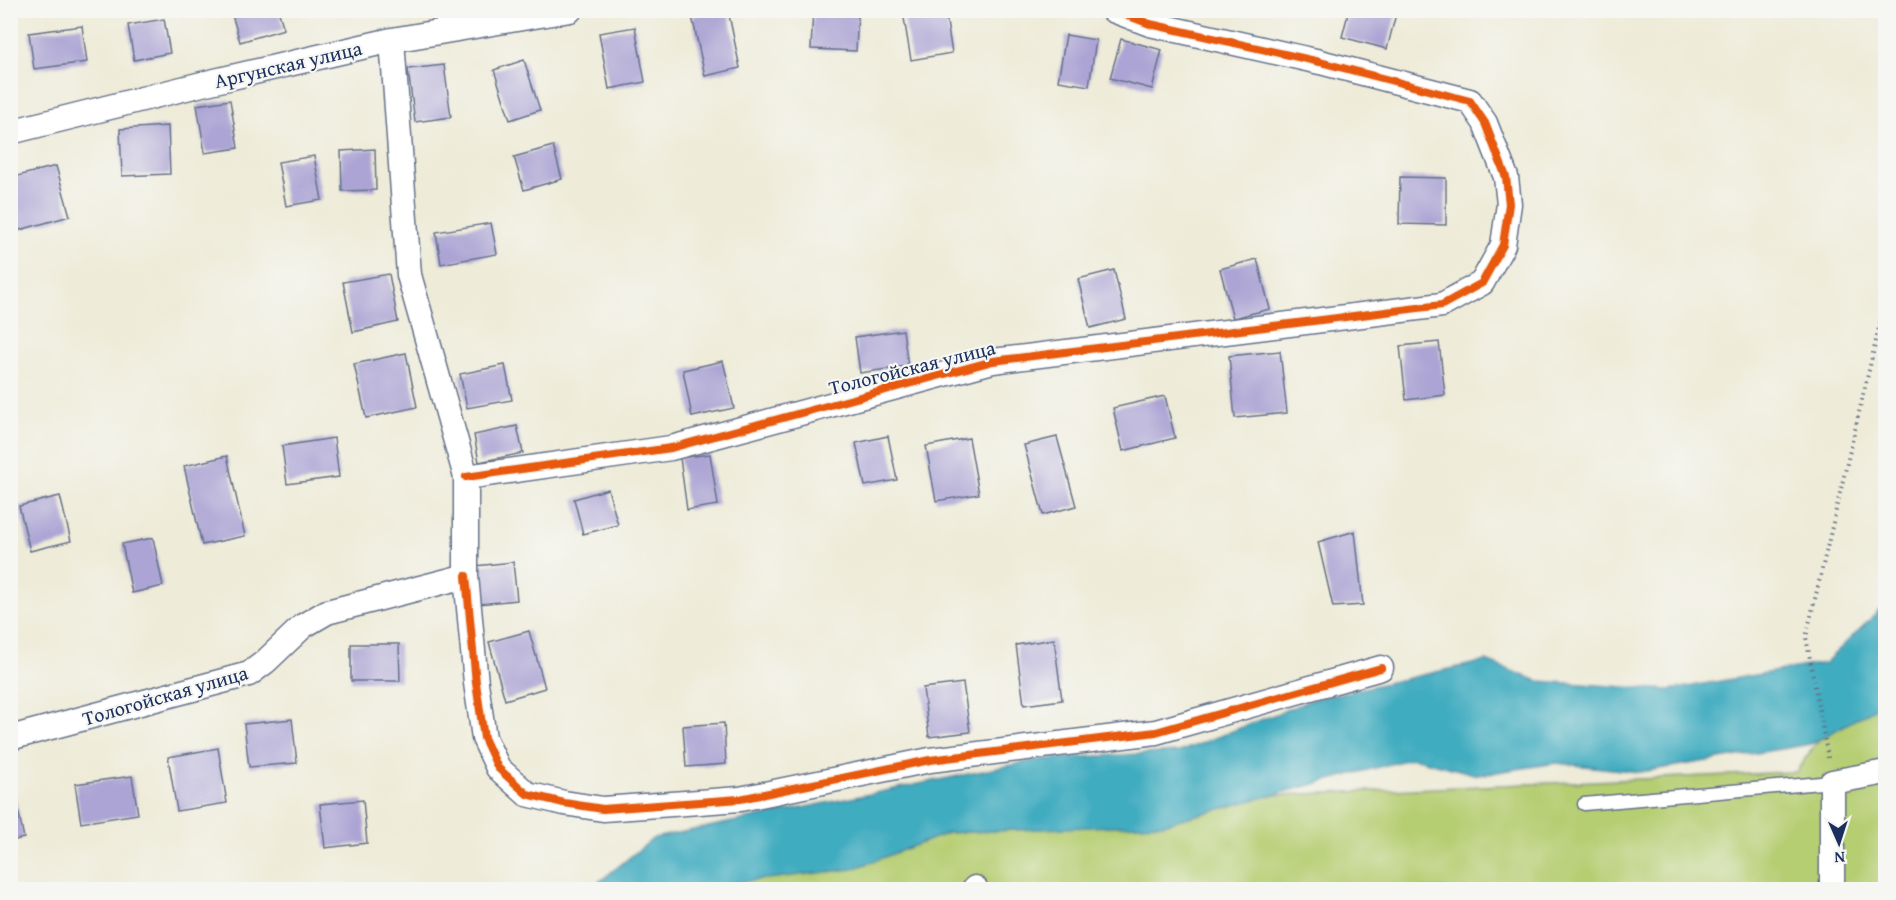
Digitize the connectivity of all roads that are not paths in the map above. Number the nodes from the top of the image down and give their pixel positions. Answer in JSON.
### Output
{"nodes":[{"id":1,"x":570,"y":10,"type":"edge"},
{"id":2,"x":1113,"y":10,"type":"edge"},
{"id":3,"x":392,"y":40,"type":"junction"},
{"id":4,"x":10,"y":132,"type":"edge"},
{"id":5,"x":466,"y":477,"type":"junction"},
{"id":6,"x":466,"y":576,"type":"junction"},
{"id":7,"x":1381,"y":668,"type":"dead end"},
{"id":8,"x":10,"y":738,"type":"edge"},
{"id":9,"x":1886,"y":772,"type":"edge"},
{"id":10,"x":1832,"y":782,"type":"junction"},
{"id":11,"x":1584,"y":804,"type":"dead end"},
{"id":12,"x":1832,"y":890,"type":"edge"}],
"edges":[{"from":1,"to":3,"type":"street","name":"Аргунская улица"},
{"from":2,"to":5,"type":"street","name":"Тологойская улица"},
{"from":3,"to":4,"type":"street","name":"Аргунская улица"},
{"from":3,"to":5,"type":"street"},
{"from":5,"to":6,"type":"street"},
{"from":6,"to":7,"type":"street"},
{"from":6,"to":8,"type":"street","name":"Тологойская улица"},
{"from":9,"to":10,"type":"street"},
{"from":10,"to":11,"type":"lane"},
{"from":10,"to":12,"type":"street"}]}
